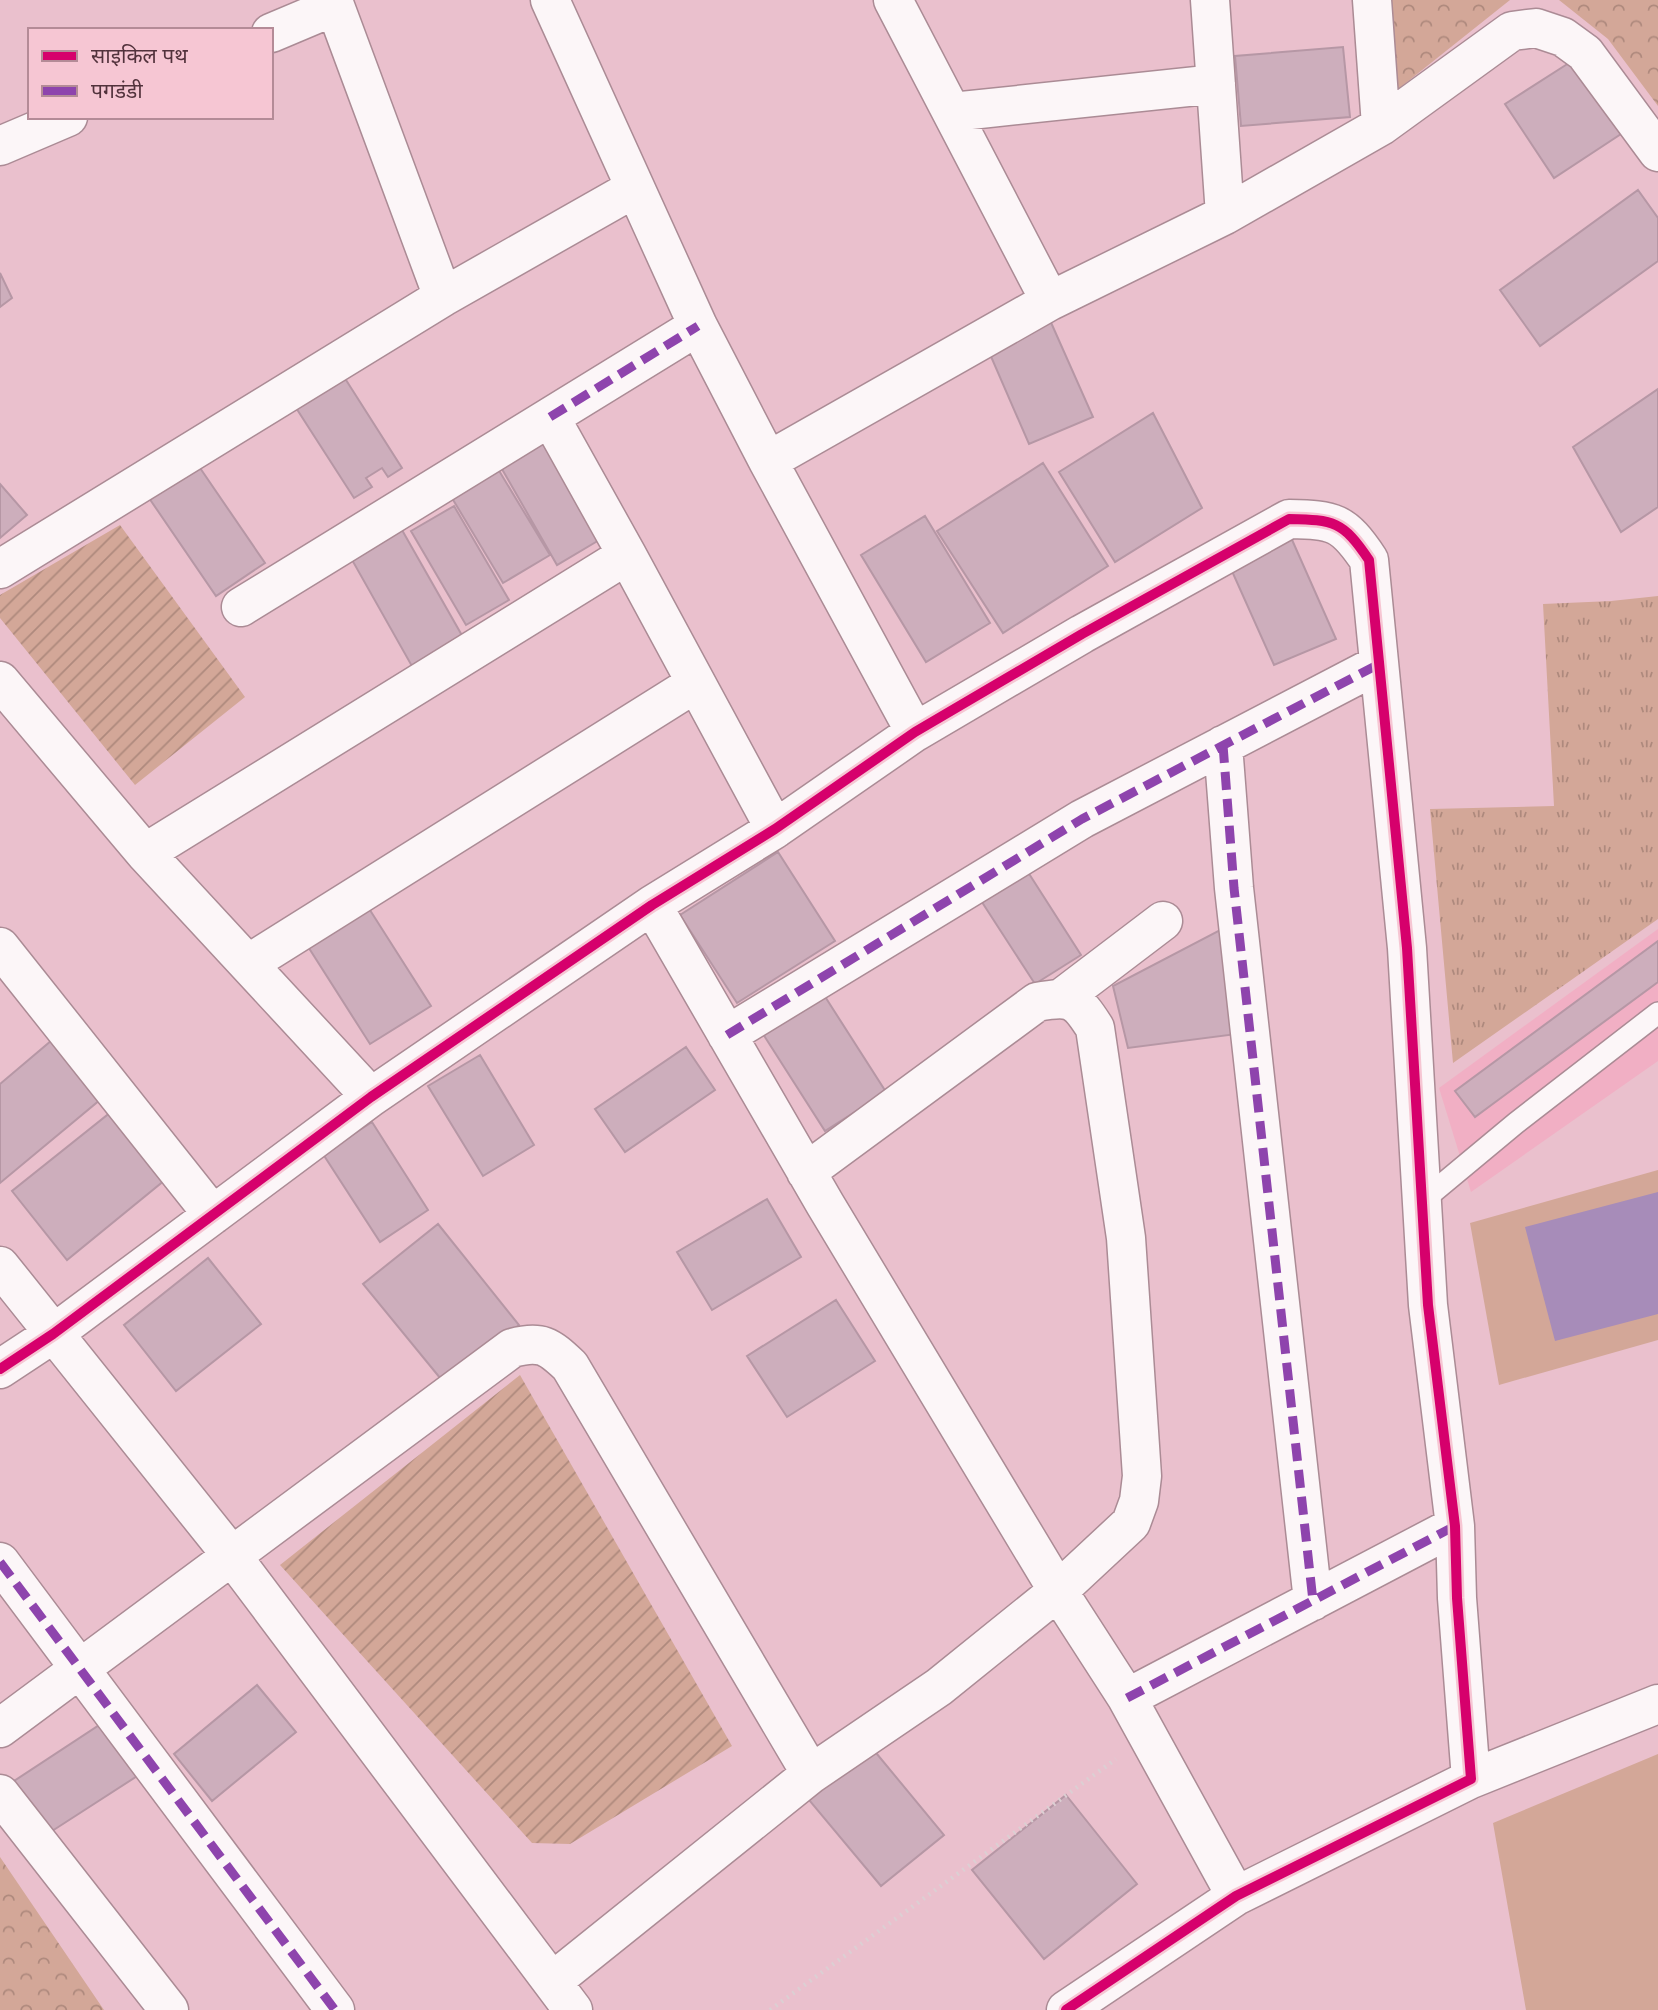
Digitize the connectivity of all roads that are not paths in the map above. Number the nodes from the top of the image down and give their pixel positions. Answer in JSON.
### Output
{"nodes":[{"id":1,"x":550,"y":0,"type":"edge"},
{"id":2,"x":893,"y":0,"type":"edge"},
{"id":3,"x":1210,"y":0,"type":"edge"},
{"id":4,"x":1373,"y":0,"type":"edge"},
{"id":5,"x":273,"y":32,"type":"edge"},
{"id":6,"x":1216,"y":85,"type":"junction"},
{"id":7,"x":952,"y":112,"type":"junction"},
{"id":8,"x":63,"y":119,"type":"edge"},
{"id":9,"x":1381,"y":126,"type":"junction"},
{"id":10,"x":0,"y":146,"type":"edge"},
{"id":11,"x":1658,"y":152,"type":"edge"},
{"id":12,"x":635,"y":188,"type":"junction"},
{"id":13,"x":1225,"y":215,"type":"junction"},
{"id":14,"x":443,"y":297,"type":"junction"},
{"id":15,"x":1050,"y":301,"type":"junction"},
{"id":16,"x":698,"y":326,"type":"junction"},
{"id":17,"x":550,"y":417,"type":"junction"},
{"id":18,"x":768,"y":461,"type":"junction"},
{"id":19,"x":628,"y":555,"type":"junction"},
{"id":20,"x":0,"y":569,"type":"edge"},
{"id":21,"x":241,"y":607,"type":"dead end"},
{"id":22,"x":1379,"y":664,"type":"junction"},
{"id":23,"x":0,"y":681,"type":"edge"},
{"id":24,"x":696,"y":683,"type":"junction"},
{"id":25,"x":915,"y":732,"type":"junction"},
{"id":26,"x":1223,"y":745,"type":"junction"},
{"id":27,"x":775,"y":829,"type":"junction"},
{"id":28,"x":145,"y":853,"type":"junction"},
{"id":29,"x":652,"y":905,"type":"junction"},
{"id":30,"x":1163,"y":921,"type":"dead end"},
{"id":31,"x":0,"y":947,"type":"edge"},
{"id":32,"x":248,"y":964,"type":"junction"},
{"id":33,"x":1063,"y":997,"type":"junction"},
{"id":34,"x":1658,"y":1013,"type":"edge"},
{"id":35,"x":727,"y":1035,"type":"junction"},
{"id":36,"x":371,"y":1097,"type":"junction"},
{"id":37,"x":806,"y":1172,"type":"junction"},
{"id":38,"x":1421,"y":1202,"type":"junction"},
{"id":39,"x":213,"y":1215,"type":"junction"},
{"id":40,"x":0,"y":1266,"type":"edge"},
{"id":41,"x":53,"y":1334,"type":"junction"},
{"id":42,"x":0,"y":1369,"type":"edge"},
{"id":43,"x":1455,"y":1527,"type":"junction"},
{"id":44,"x":232,"y":1556,"type":"junction"},
{"id":45,"x":0,"y":1563,"type":"edge"},
{"id":46,"x":1058,"y":1591,"type":"junction"},
{"id":47,"x":1313,"y":1601,"type":"junction"},
{"id":48,"x":80,"y":1669,"type":"junction"},
{"id":49,"x":1127,"y":1698,"type":"junction"},
{"id":50,"x":1658,"y":1704,"type":"edge"},
{"id":51,"x":0,"y":1728,"type":"edge"},
{"id":52,"x":811,"y":1774,"type":"junction"},
{"id":53,"x":1471,"y":1779,"type":"junction"},
{"id":54,"x":0,"y":1794,"type":"edge"},
{"id":55,"x":1236,"y":1896,"type":"junction"},
{"id":56,"x":563,"y":1995,"type":"edge"},
{"id":57,"x":1085,"y":2004,"type":"edge"},
{"id":58,"x":169,"y":2010,"type":"edge"},
{"id":59,"x":335,"y":2010,"type":"edge"}],
"edges":[{"from":1,"to":12,"type":"street"},
{"from":2,"to":7,"type":"street"},
{"from":3,"to":6,"type":"street"},
{"from":4,"to":9,"type":"street"},
{"from":5,"to":14,"type":"street"},
{"from":6,"to":7,"type":"street"},
{"from":6,"to":13,"type":"street"},
{"from":7,"to":15,"type":"street"},
{"from":8,"to":10,"type":"street"},
{"from":9,"to":11,"type":"street"},
{"from":9,"to":13,"type":"street"},
{"from":12,"to":14,"type":"street"},
{"from":12,"to":16,"type":"street"},
{"from":13,"to":15,"type":"street"},
{"from":14,"to":20,"type":"street"},
{"from":15,"to":18,"type":"street"},
{"from":16,"to":17,"type":"street"},
{"from":16,"to":18,"type":"street"},
{"from":17,"to":19,"type":"street"},
{"from":17,"to":21,"type":"street"},
{"from":18,"to":25,"type":"street"},
{"from":19,"to":24,"type":"street"},
{"from":19,"to":28,"type":"street"},
{"from":22,"to":25,"type":"street"},
{"from":22,"to":26,"type":"street"},
{"from":22,"to":38,"type":"street"},
{"from":23,"to":28,"type":"street"},
{"from":24,"to":27,"type":"street"},
{"from":24,"to":32,"type":"street"},
{"from":25,"to":27,"type":"street"},
{"from":26,"to":35,"type":"street"},
{"from":26,"to":47,"type":"street"},
{"from":27,"to":29,"type":"street"},
{"from":28,"to":32,"type":"street"},
{"from":29,"to":35,"type":"street"},
{"from":29,"to":36,"type":"street"},
{"from":30,"to":33,"type":"street"},
{"from":31,"to":39,"type":"street"},
{"from":32,"to":36,"type":"street"},
{"from":33,"to":37,"type":"street"},
{"from":33,"to":46,"type":"street"},
{"from":34,"to":38,"type":"lane"},
{"from":35,"to":37,"type":"street"},
{"from":36,"to":39,"type":"street"},
{"from":37,"to":46,"type":"street"},
{"from":38,"to":43,"type":"street"},
{"from":39,"to":41,"type":"street"},
{"from":40,"to":41,"type":"street"},
{"from":41,"to":42,"type":"street"},
{"from":41,"to":44,"type":"street"},
{"from":43,"to":47,"type":"street"},
{"from":43,"to":53,"type":"street"},
{"from":44,"to":48,"type":"street"},
{"from":44,"to":52,"type":"street"},
{"from":44,"to":56,"type":"street"},
{"from":45,"to":48,"type":"street"},
{"from":46,"to":49,"type":"street"},
{"from":46,"to":52,"type":"street"},
{"from":47,"to":49,"type":"street"},
{"from":48,"to":51,"type":"street"},
{"from":48,"to":59,"type":"street"},
{"from":49,"to":55,"type":"street"},
{"from":50,"to":53,"type":"street"},
{"from":52,"to":56,"type":"street"},
{"from":53,"to":55,"type":"street"},
{"from":54,"to":58,"type":"street"},
{"from":55,"to":57,"type":"street"}]}
